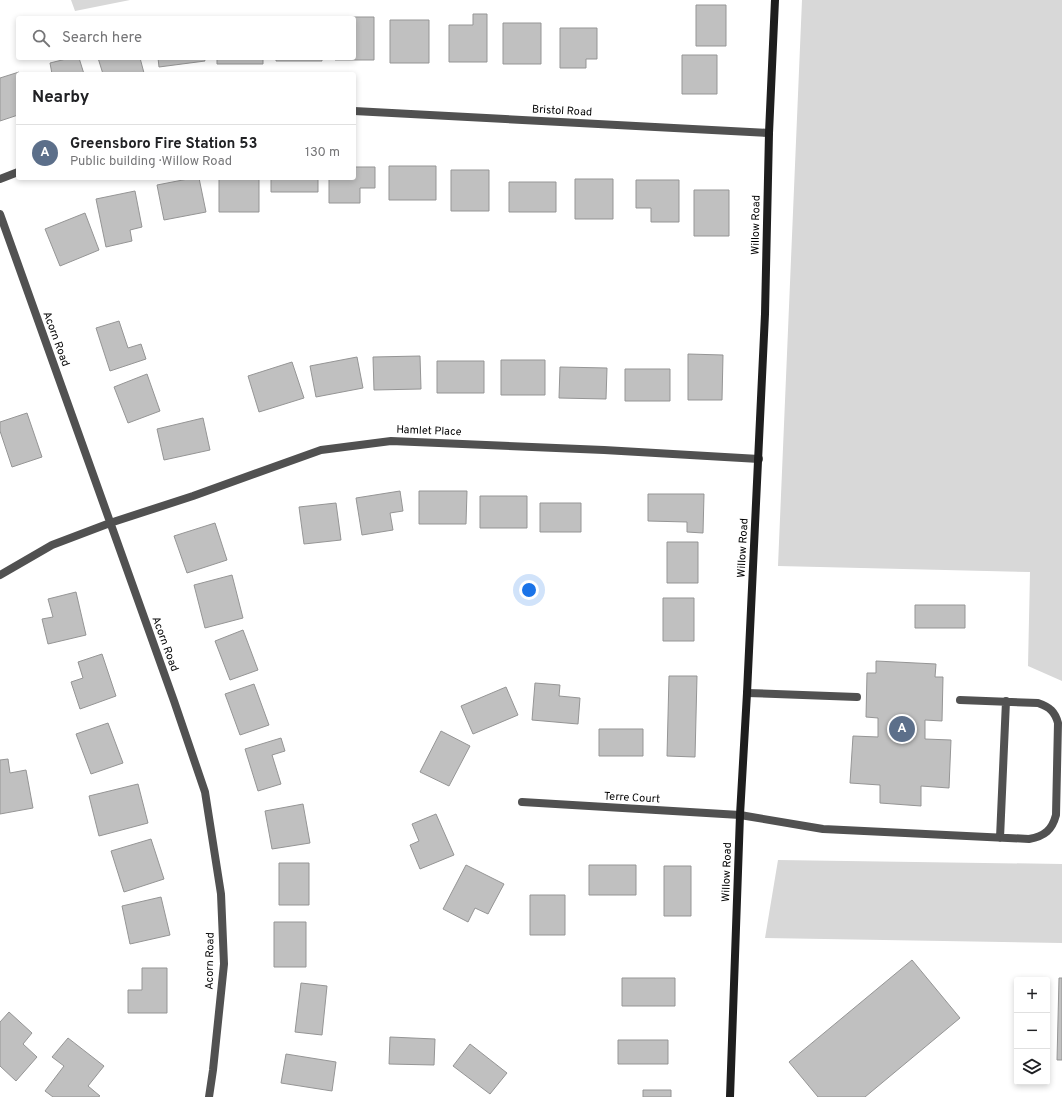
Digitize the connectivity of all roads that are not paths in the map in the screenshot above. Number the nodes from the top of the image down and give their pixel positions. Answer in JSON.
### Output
{"nodes":[{"id":1,"x":775,"y":0,"type":"edge"},
{"id":2,"x":356,"y":112,"type":"edge"},
{"id":3,"x":769,"y":133,"type":"junction"},
{"id":4,"x":16,"y":173,"type":"edge"},
{"id":5,"x":0,"y":179,"type":"edge"},
{"id":6,"x":0,"y":214,"type":"edge"},
{"id":7,"x":759,"y":459,"type":"junction"},
{"id":8,"x":110,"y":523,"type":"junction"},
{"id":9,"x":0,"y":575,"type":"edge"},
{"id":10,"x":747,"y":693,"type":"junction"},
{"id":11,"x":856,"y":697,"type":"dead end"},
{"id":12,"x":960,"y":700,"type":"dead end"},
{"id":13,"x":1006,"y":701,"type":"junction"},
{"id":14,"x":522,"y":802,"type":"dead end"},
{"id":15,"x":740,"y":815,"type":"junction"},
{"id":16,"x":1000,"y":838,"type":"junction"},
{"id":17,"x":209,"y":1097,"type":"edge"},
{"id":18,"x":730,"y":1097,"type":"edge"}],
"edges":[{"from":1,"to":3,"type":"street","name":"Willow Road"},
{"from":2,"to":3,"type":"street","name":"Bristol Road"},
{"from":3,"to":7,"type":"street","name":"Willow Road"},
{"from":4,"to":5,"type":"street"},
{"from":6,"to":8,"type":"street","name":"Acorn Road"},
{"from":7,"to":8,"type":"street","name":"Hamlet Place"},
{"from":7,"to":10,"type":"street","name":"Willow Road"},
{"from":8,"to":9,"type":"street","name":"Hamlet Place"},
{"from":8,"to":17,"type":"street","name":"Acorn Road"},
{"from":10,"to":11,"type":"street"},
{"from":10,"to":15,"type":"street","name":"Willow Road"},
{"from":12,"to":13,"type":"street","name":"Terre Court"},
{"from":13,"to":16,"type":"street"},
{"from":13,"to":16,"type":"street","name":"Terre Court"},
{"from":14,"to":15,"type":"street","name":"Terre Court"},
{"from":15,"to":16,"type":"street","name":"Terre Court"},
{"from":15,"to":18,"type":"street","name":"Willow Road"}]}
